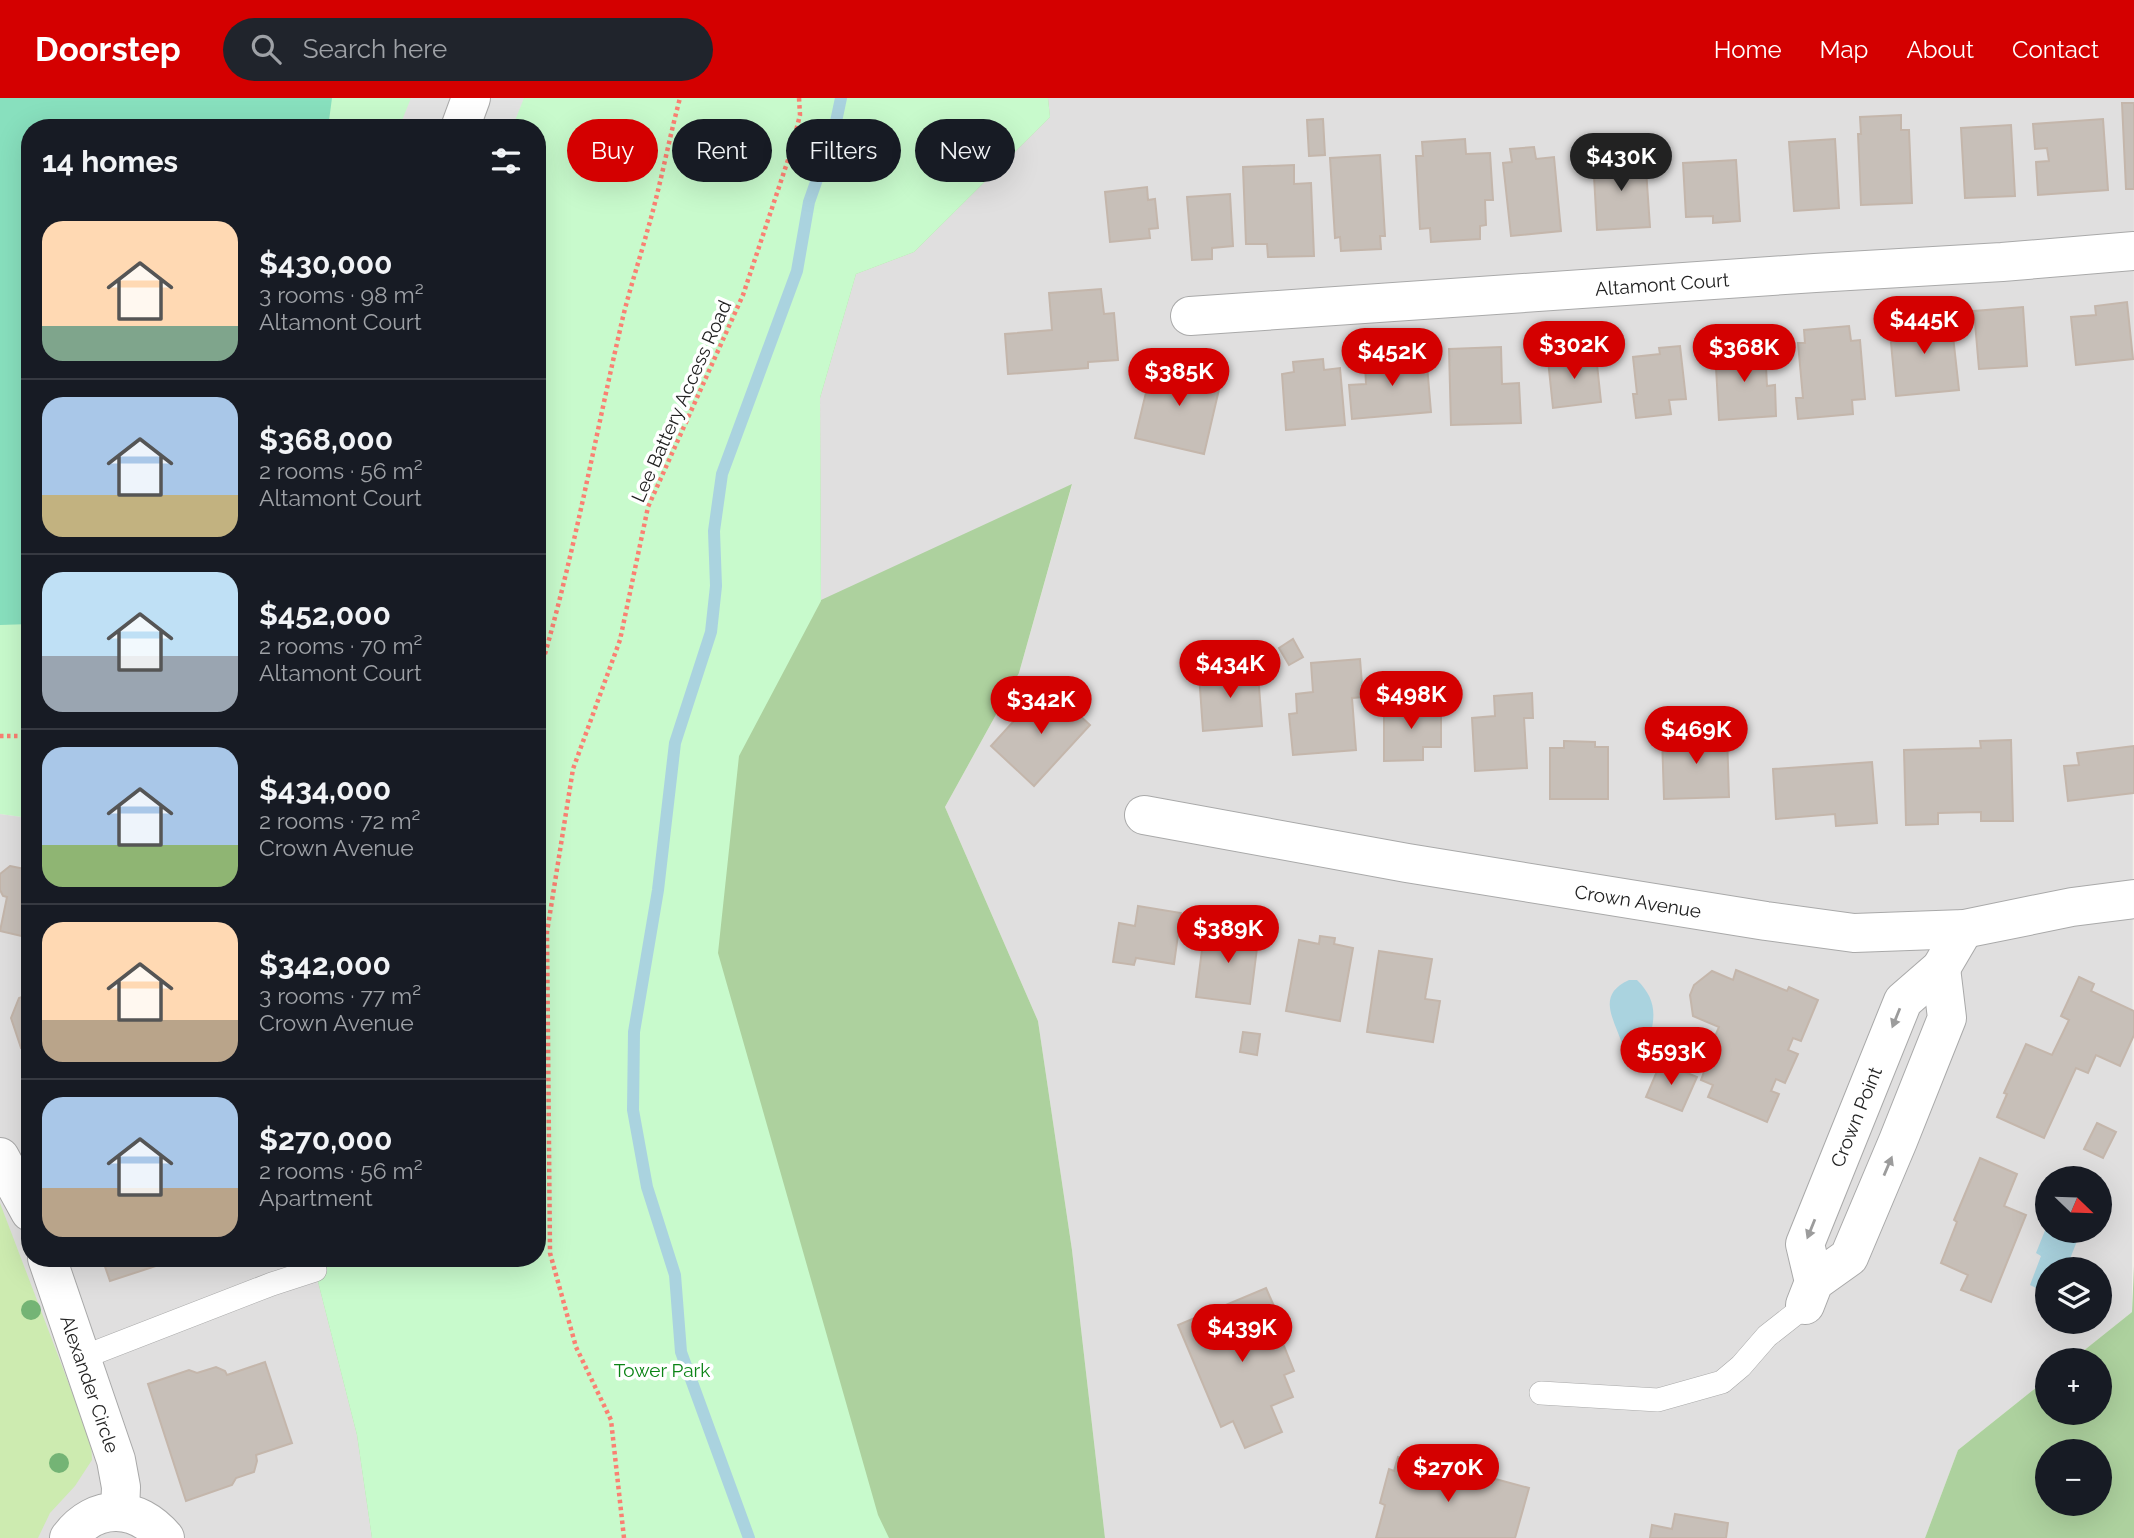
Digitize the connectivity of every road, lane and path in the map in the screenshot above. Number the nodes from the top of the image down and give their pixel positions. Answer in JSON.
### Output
{"nodes":[{"id":1,"x":471,"y":98,"type":"edge"},
{"id":2,"x":680,"y":98,"type":"edge"},
{"id":3,"x":799,"y":98,"type":"edge"},
{"id":4,"x":463,"y":119,"type":"edge"},
{"id":5,"x":2134,"y":251,"type":"edge"},
{"id":6,"x":1189,"y":316,"type":"dead end"},
{"id":7,"x":546,"y":648,"type":"edge"},
{"id":8,"x":0,"y":736,"type":"edge"},
{"id":9,"x":21,"y":736,"type":"edge"},
{"id":10,"x":1144,"y":815,"type":"dead end"},
{"id":11,"x":2134,"y":899,"type":"edge"},
{"id":12,"x":1964,"y":929,"type":"junction"},
{"id":13,"x":0,"y":1157,"type":"edge"},
{"id":14,"x":21,"y":1196,"type":"edge"},
{"id":15,"x":50,"y":1267,"type":"edge"},
{"id":16,"x":315,"y":1270,"type":"dead end"},
{"id":17,"x":1809,"y":1295,"type":"joint"},
{"id":18,"x":81,"y":1359,"type":"junction"},
{"id":19,"x":1541,"y":1393,"type":"dead end"},
{"id":20,"x":120,"y":1511,"type":"junction"},
{"id":21,"x":69,"y":1538,"type":"edge"},
{"id":22,"x":165,"y":1538,"type":"edge"},
{"id":23,"x":624,"y":1538,"type":"edge"}],
"edges":[{"from":1,"to":4,"type":"street"},
{"from":2,"to":7,"type":"path"},
{"from":3,"to":23,"type":"path","name":"Lee Battery Access Road"},
{"from":5,"to":6,"type":"street","name":"Altamont Court"},
{"from":8,"to":9,"type":"path"},
{"from":10,"to":12,"type":"street","name":"Crown Avenue"},
{"from":11,"to":12,"type":"street","name":"Crown Avenue"},
{"from":12,"to":17,"type":"street","name":"Crown Point"},
{"from":13,"to":14,"type":"street"},
{"from":15,"to":18,"type":"street","name":"Alexander Circle"},
{"from":16,"to":18,"type":"lane"},
{"from":17,"to":19,"type":"lane"},
{"from":18,"to":20,"type":"street","name":"Alexander Circle"},
{"from":20,"to":21,"type":"street"},
{"from":20,"to":22,"type":"street"}]}
